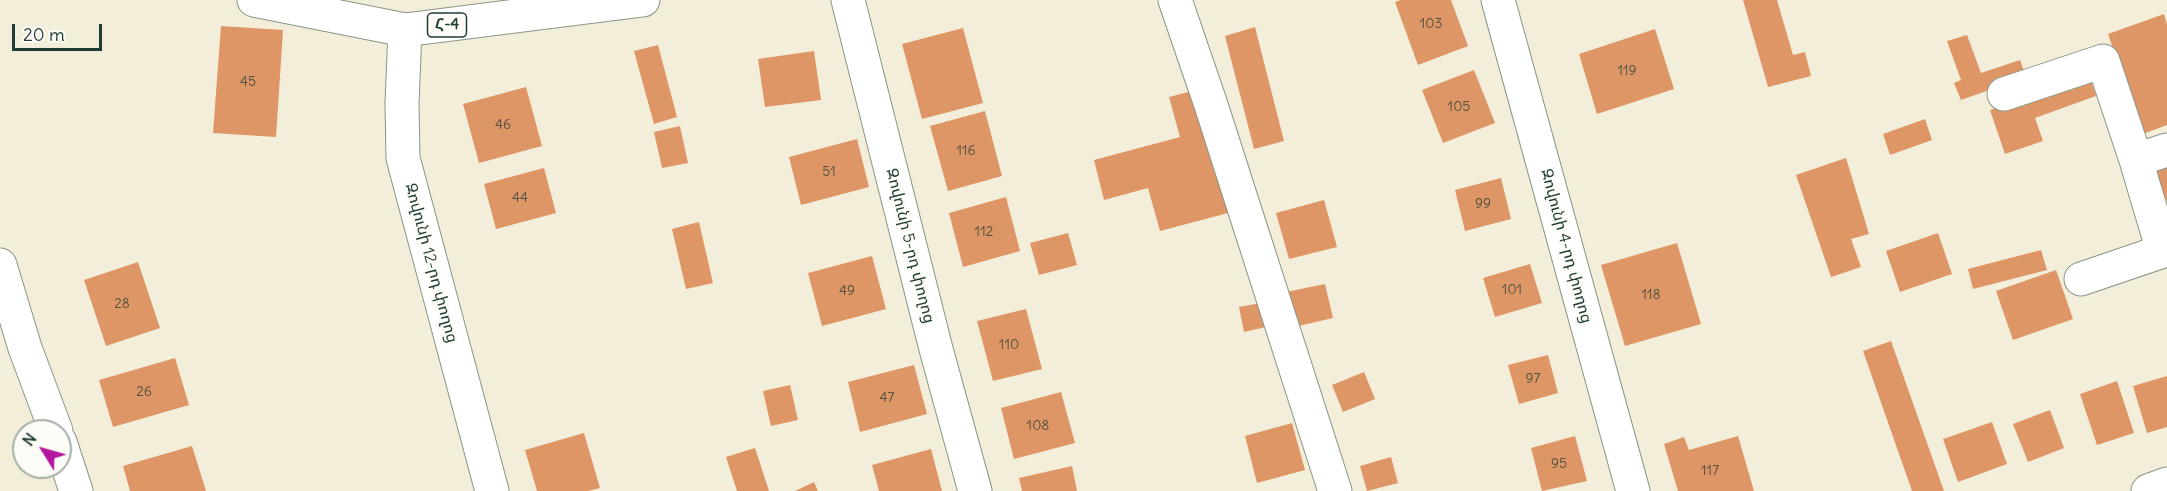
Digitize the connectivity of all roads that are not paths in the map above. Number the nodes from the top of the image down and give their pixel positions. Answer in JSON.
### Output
{"nodes":[{"id":1,"x":254,"y":0,"type":"edge"},
{"id":2,"x":643,"y":0,"type":"edge"},
{"id":3,"x":848,"y":0,"type":"edge"},
{"id":4,"x":1174,"y":0,"type":"edge"},
{"id":5,"x":1498,"y":0,"type":"edge"},
{"id":6,"x":405,"y":30,"type":"junction"},
{"id":7,"x":2004,"y":94,"type":"dead end"},
{"id":8,"x":2167,"y":150,"type":"edge"},
{"id":9,"x":2136,"y":160,"type":"junction"},
{"id":10,"x":0,"y":265,"type":"edge"},
{"id":11,"x":2081,"y":279,"type":"dead end"},
{"id":12,"x":52,"y":419,"type":"edge"},
{"id":13,"x":2167,"y":484,"type":"edge"},
{"id":14,"x":492,"y":491,"type":"edge"},
{"id":15,"x":975,"y":491,"type":"edge"},
{"id":16,"x":1335,"y":491,"type":"edge"},
{"id":17,"x":1633,"y":491,"type":"edge"},
{"id":18,"x":2148,"y":491,"type":"edge"}],
"edges":[{"from":1,"to":6,"type":"street","number":"Հ-4"},
{"from":2,"to":6,"type":"street","number":"Հ-4"},
{"from":3,"to":15,"type":"street","name":"Զովունի 5-րդ փողոց"},
{"from":4,"to":16,"type":"street"},
{"from":5,"to":17,"type":"street","name":"Զովունի 4-րդ փողոց"},
{"from":6,"to":14,"type":"street","name":"Զովունի 12-րդ փողոց"},
{"from":7,"to":9,"type":"street"},
{"from":8,"to":9,"type":"street"},
{"from":9,"to":11,"type":"street"},
{"from":10,"to":12,"type":"street"},
{"from":13,"to":18,"type":"street"}]}
